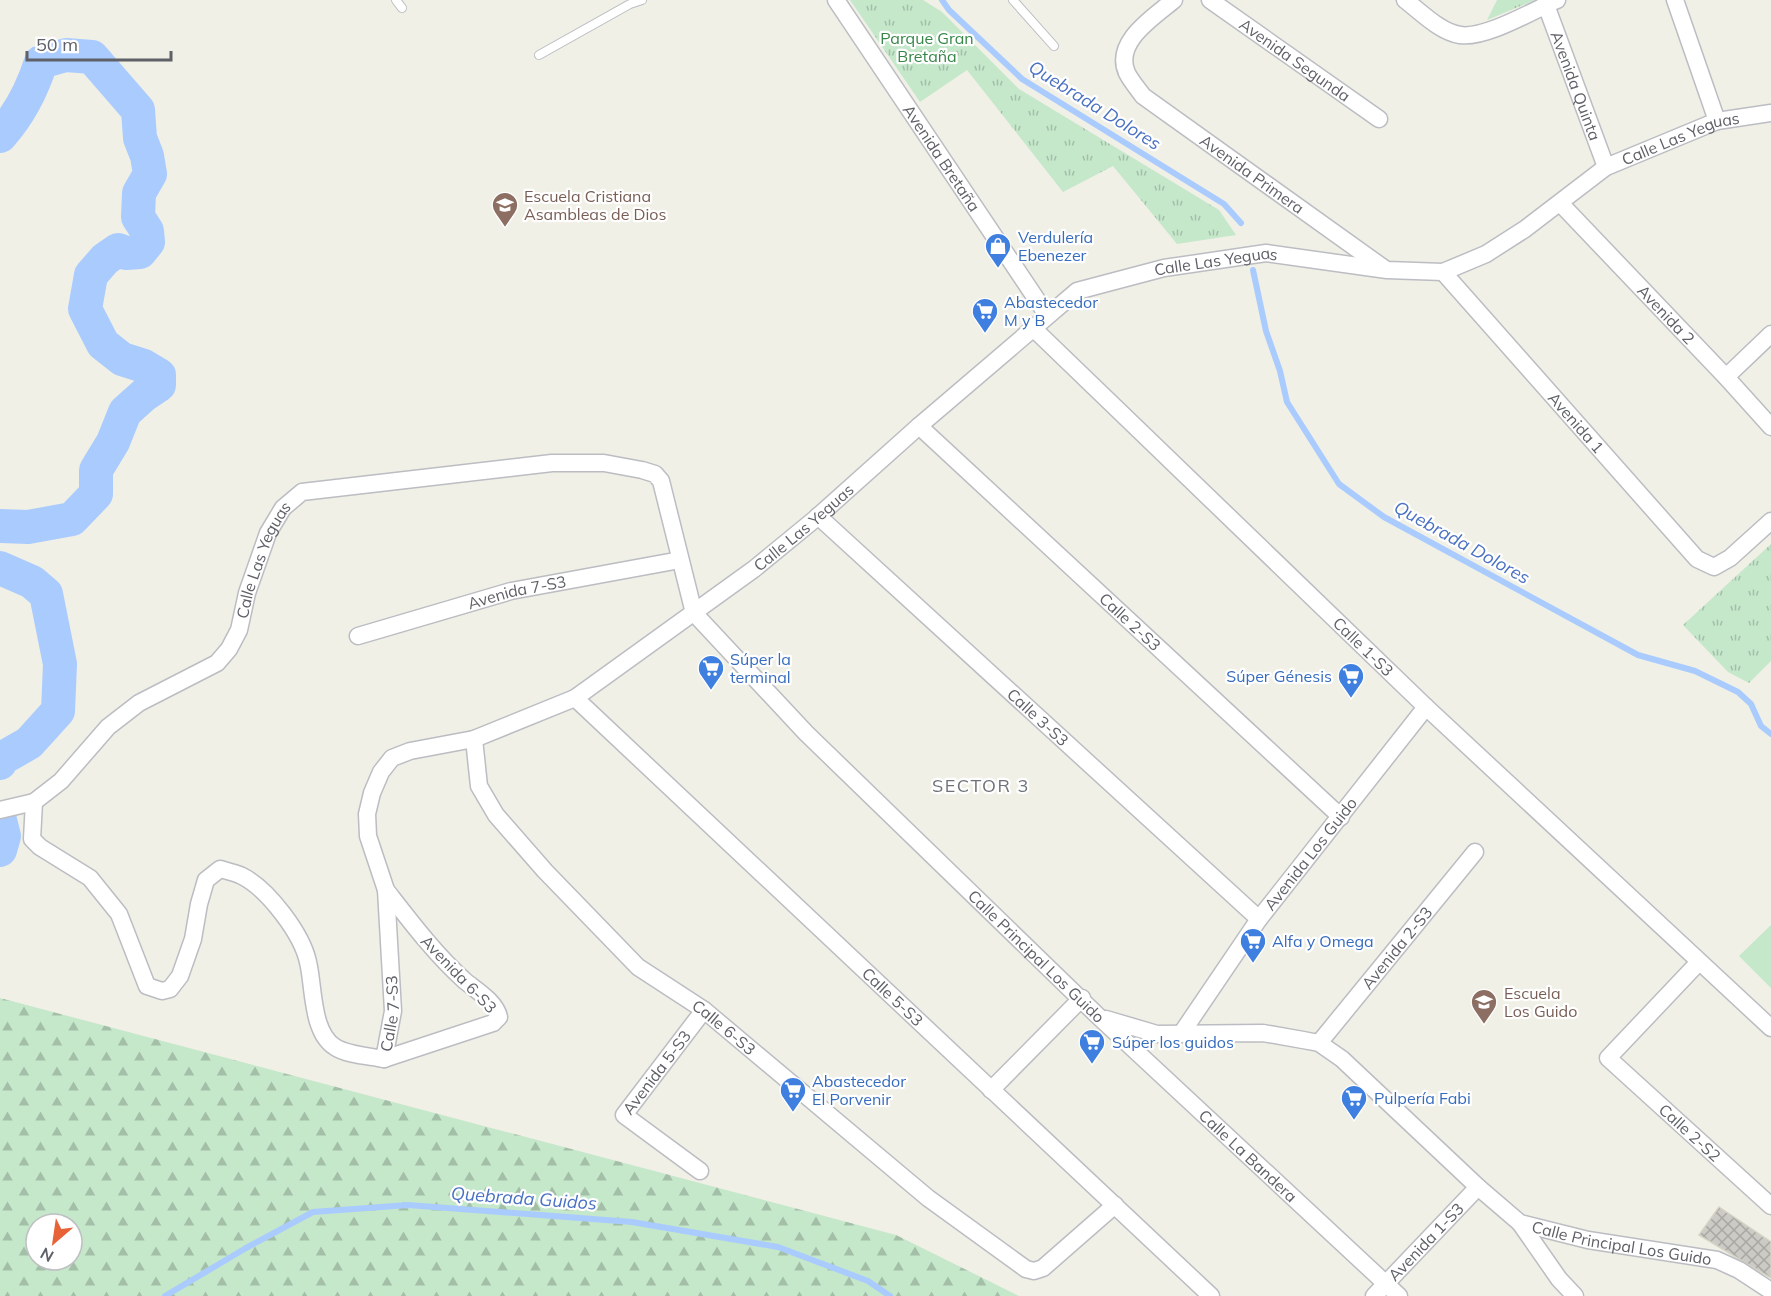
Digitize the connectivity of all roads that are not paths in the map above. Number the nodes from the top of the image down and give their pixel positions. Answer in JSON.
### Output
{"nodes":[{"id":1,"x":642,"y":0,"type":"edge"},
{"id":2,"x":836,"y":0,"type":"edge"},
{"id":3,"x":1013,"y":0,"type":"edge"},
{"id":4,"x":1174,"y":0,"type":"edge"},
{"id":5,"x":1210,"y":0,"type":"edge"},
{"id":6,"x":1405,"y":0,"type":"edge"},
{"id":7,"x":1675,"y":0,"type":"edge"},
{"id":8,"x":628,"y":2,"type":"edge"},
{"id":9,"x":1552,"y":2,"type":"edge"},
{"id":10,"x":1054,"y":45,"type":"dead end"},
{"id":11,"x":539,"y":55,"type":"dead end"},
{"id":12,"x":1771,"y":113,"type":"edge"},
{"id":13,"x":1379,"y":118,"type":"dead end"},
{"id":14,"x":1717,"y":121,"type":"junction"},
{"id":15,"x":1606,"y":167,"type":"junction"},
{"id":16,"x":1560,"y":203,"type":"junction"},
{"id":17,"x":1387,"y":270,"type":"junction"},
{"id":18,"x":1443,"y":272,"type":"junction"},
{"id":19,"x":1047,"y":315,"type":"junction"},
{"id":20,"x":1033,"y":328,"type":"junction"},
{"id":21,"x":1771,"y":334,"type":"edge"},
{"id":22,"x":1726,"y":377,"type":"junction"},
{"id":23,"x":919,"y":426,"type":"junction"},
{"id":24,"x":1771,"y":427,"type":"edge"},
{"id":25,"x":818,"y":516,"type":"junction"},
{"id":26,"x":1771,"y":521,"type":"edge"},
{"id":27,"x":680,"y":560,"type":"junction"},
{"id":28,"x":694,"y":613,"type":"junction"},
{"id":29,"x":358,"y":636,"type":"dead end"},
{"id":30,"x":575,"y":698,"type":"junction"},
{"id":31,"x":1426,"y":707,"type":"junction"},
{"id":32,"x":474,"y":739,"type":"junction"},
{"id":33,"x":34,"y":802,"type":"junction"},
{"id":34,"x":0,"y":810,"type":"edge"},
{"id":35,"x":1341,"y":817,"type":"junction"},
{"id":36,"x":1475,"y":852,"type":"dead end"},
{"id":37,"x":387,"y":890,"type":"junction"},
{"id":38,"x":1259,"y":919,"type":"junction"},
{"id":39,"x":1699,"y":962,"type":"junction"},
{"id":40,"x":1082,"y":998,"type":"junction"},
{"id":41,"x":704,"y":1010,"type":"junction"},
{"id":42,"x":1098,"y":1016,"type":"junction"},
{"id":43,"x":1771,"y":1028,"type":"edge"},
{"id":44,"x":1181,"y":1034,"type":"junction"},
{"id":45,"x":1319,"y":1043,"type":"junction"},
{"id":46,"x":384,"y":1059,"type":"junction"},
{"id":47,"x":991,"y":1090,"type":"junction"},
{"id":48,"x":700,"y":1171,"type":"dead end"},
{"id":49,"x":1478,"y":1187,"type":"junction"},
{"id":50,"x":1115,"y":1205,"type":"junction"},
{"id":51,"x":1771,"y":1206,"type":"edge"},
{"id":52,"x":1520,"y":1223,"type":"junction"},
{"id":53,"x":1386,"y":1283,"type":"junction"},
{"id":54,"x":1771,"y":1291,"type":"edge"},
{"id":55,"x":1211,"y":1296,"type":"edge"},
{"id":56,"x":1374,"y":1296,"type":"edge"},
{"id":57,"x":1399,"y":1296,"type":"edge"},
{"id":58,"x":1575,"y":1296,"type":"edge"}],
"edges":[{"from":1,"to":8,"type":"lane"},
{"from":2,"to":19,"type":"street","name":"Avenida Bretaña"},
{"from":3,"to":10,"type":"lane"},
{"from":4,"to":17,"type":"street","name":"Avenida Primera"},
{"from":5,"to":13,"type":"street","name":"Avenida Segunda"},
{"from":6,"to":9,"type":"street"},
{"from":7,"to":14,"type":"street"},
{"from":8,"to":11,"type":"lane"},
{"from":9,"to":15,"type":"street","name":"Avenida Quinta"},
{"from":12,"to":14,"type":"street","name":"Calle Las Yeguas"},
{"from":14,"to":15,"type":"street","name":"Calle Las Yeguas"},
{"from":15,"to":16,"type":"street","name":"Calle Las Yeguas"},
{"from":16,"to":18,"type":"street","name":"Calle Las Yeguas"},
{"from":16,"to":22,"type":"street","name":"Avenida 2"},
{"from":17,"to":18,"type":"street","name":"Calle Las Yeguas"},
{"from":17,"to":19,"type":"street","name":"Calle Las Yeguas"},
{"from":18,"to":26,"type":"street","name":"Avenida 1"},
{"from":19,"to":20,"type":"street","name":"Calle Las Yeguas"},
{"from":20,"to":23,"type":"street","name":"Calle Las Yeguas"},
{"from":20,"to":31,"type":"street","name":"Calle 1-S3"},
{"from":21,"to":22,"type":"street"},
{"from":22,"to":24,"type":"street","name":"Avenida 2"},
{"from":23,"to":25,"type":"street","name":"Calle Las Yeguas"},
{"from":23,"to":35,"type":"street","name":"Calle 2-S3"},
{"from":25,"to":28,"type":"street","name":"Calle Las Yeguas"},
{"from":25,"to":38,"type":"street","name":"Calle 3-S3"},
{"from":27,"to":28,"type":"street","name":"Calle Las Yeguas"},
{"from":27,"to":29,"type":"street","name":"Avenida 7-S3"},
{"from":27,"to":33,"type":"street","name":"Calle Las Yeguas"},
{"from":28,"to":30,"type":"street","name":"Calle 7-S3"},
{"from":28,"to":40,"type":"street","name":"Calle Principal Los Guido"},
{"from":30,"to":32,"type":"street","name":"Calle 7-S3"},
{"from":30,"to":47,"type":"street","name":"Calle 5-S3"},
{"from":31,"to":35,"type":"street","name":"Avenida Los Guido"},
{"from":31,"to":39,"type":"street","name":"Calle 1-S3"},
{"from":32,"to":37,"type":"street","name":"Calle 7-S3"},
{"from":32,"to":41,"type":"street","name":"Calle 6-S3"},
{"from":33,"to":34,"type":"street","name":"Calle Las Yeguas"},
{"from":33,"to":46,"type":"street","name":"Calle 7-S3"},
{"from":35,"to":38,"type":"street","name":"Avenida Los Guido"},
{"from":36,"to":45,"type":"street","name":"Avenida 2-S3"},
{"from":37,"to":46,"type":"street","name":"Calle 7-S3"},
{"from":37,"to":46,"type":"street","name":"Avenida 6-S3"},
{"from":38,"to":44,"type":"street","name":"Avenida Los Guido"},
{"from":39,"to":43,"type":"street","name":"Calle 1-S3"},
{"from":39,"to":51,"type":"street","name":"Calle 2-S2"},
{"from":40,"to":42,"type":"street","name":"Calle Principal Los Guido"},
{"from":40,"to":47,"type":"street"},
{"from":41,"to":48,"type":"street","name":"Avenida 5-S3"},
{"from":41,"to":50,"type":"street","name":"Calle 6-S3"},
{"from":42,"to":44,"type":"street","name":"Calle Principal Los Guido"},
{"from":42,"to":53,"type":"street","name":"Calle La Bandera"},
{"from":44,"to":45,"type":"street","name":"Calle Principal Los Guido"},
{"from":45,"to":49,"type":"street","name":"Calle Principal Los Guido"},
{"from":47,"to":50,"type":"street","name":"Calle 5-S3"},
{"from":49,"to":52,"type":"street","name":"Calle Principal Los Guido"},
{"from":49,"to":53,"type":"street","name":"Avenida 1-S3"},
{"from":50,"to":55,"type":"street","name":"Calle 5-S3"},
{"from":52,"to":54,"type":"street","name":"Calle Principal Los Guido"},
{"from":52,"to":58,"type":"street"},
{"from":53,"to":56,"type":"street","name":"Avenida 1-S3"},
{"from":53,"to":57,"type":"street","name":"Calle La Bandera"}]}
